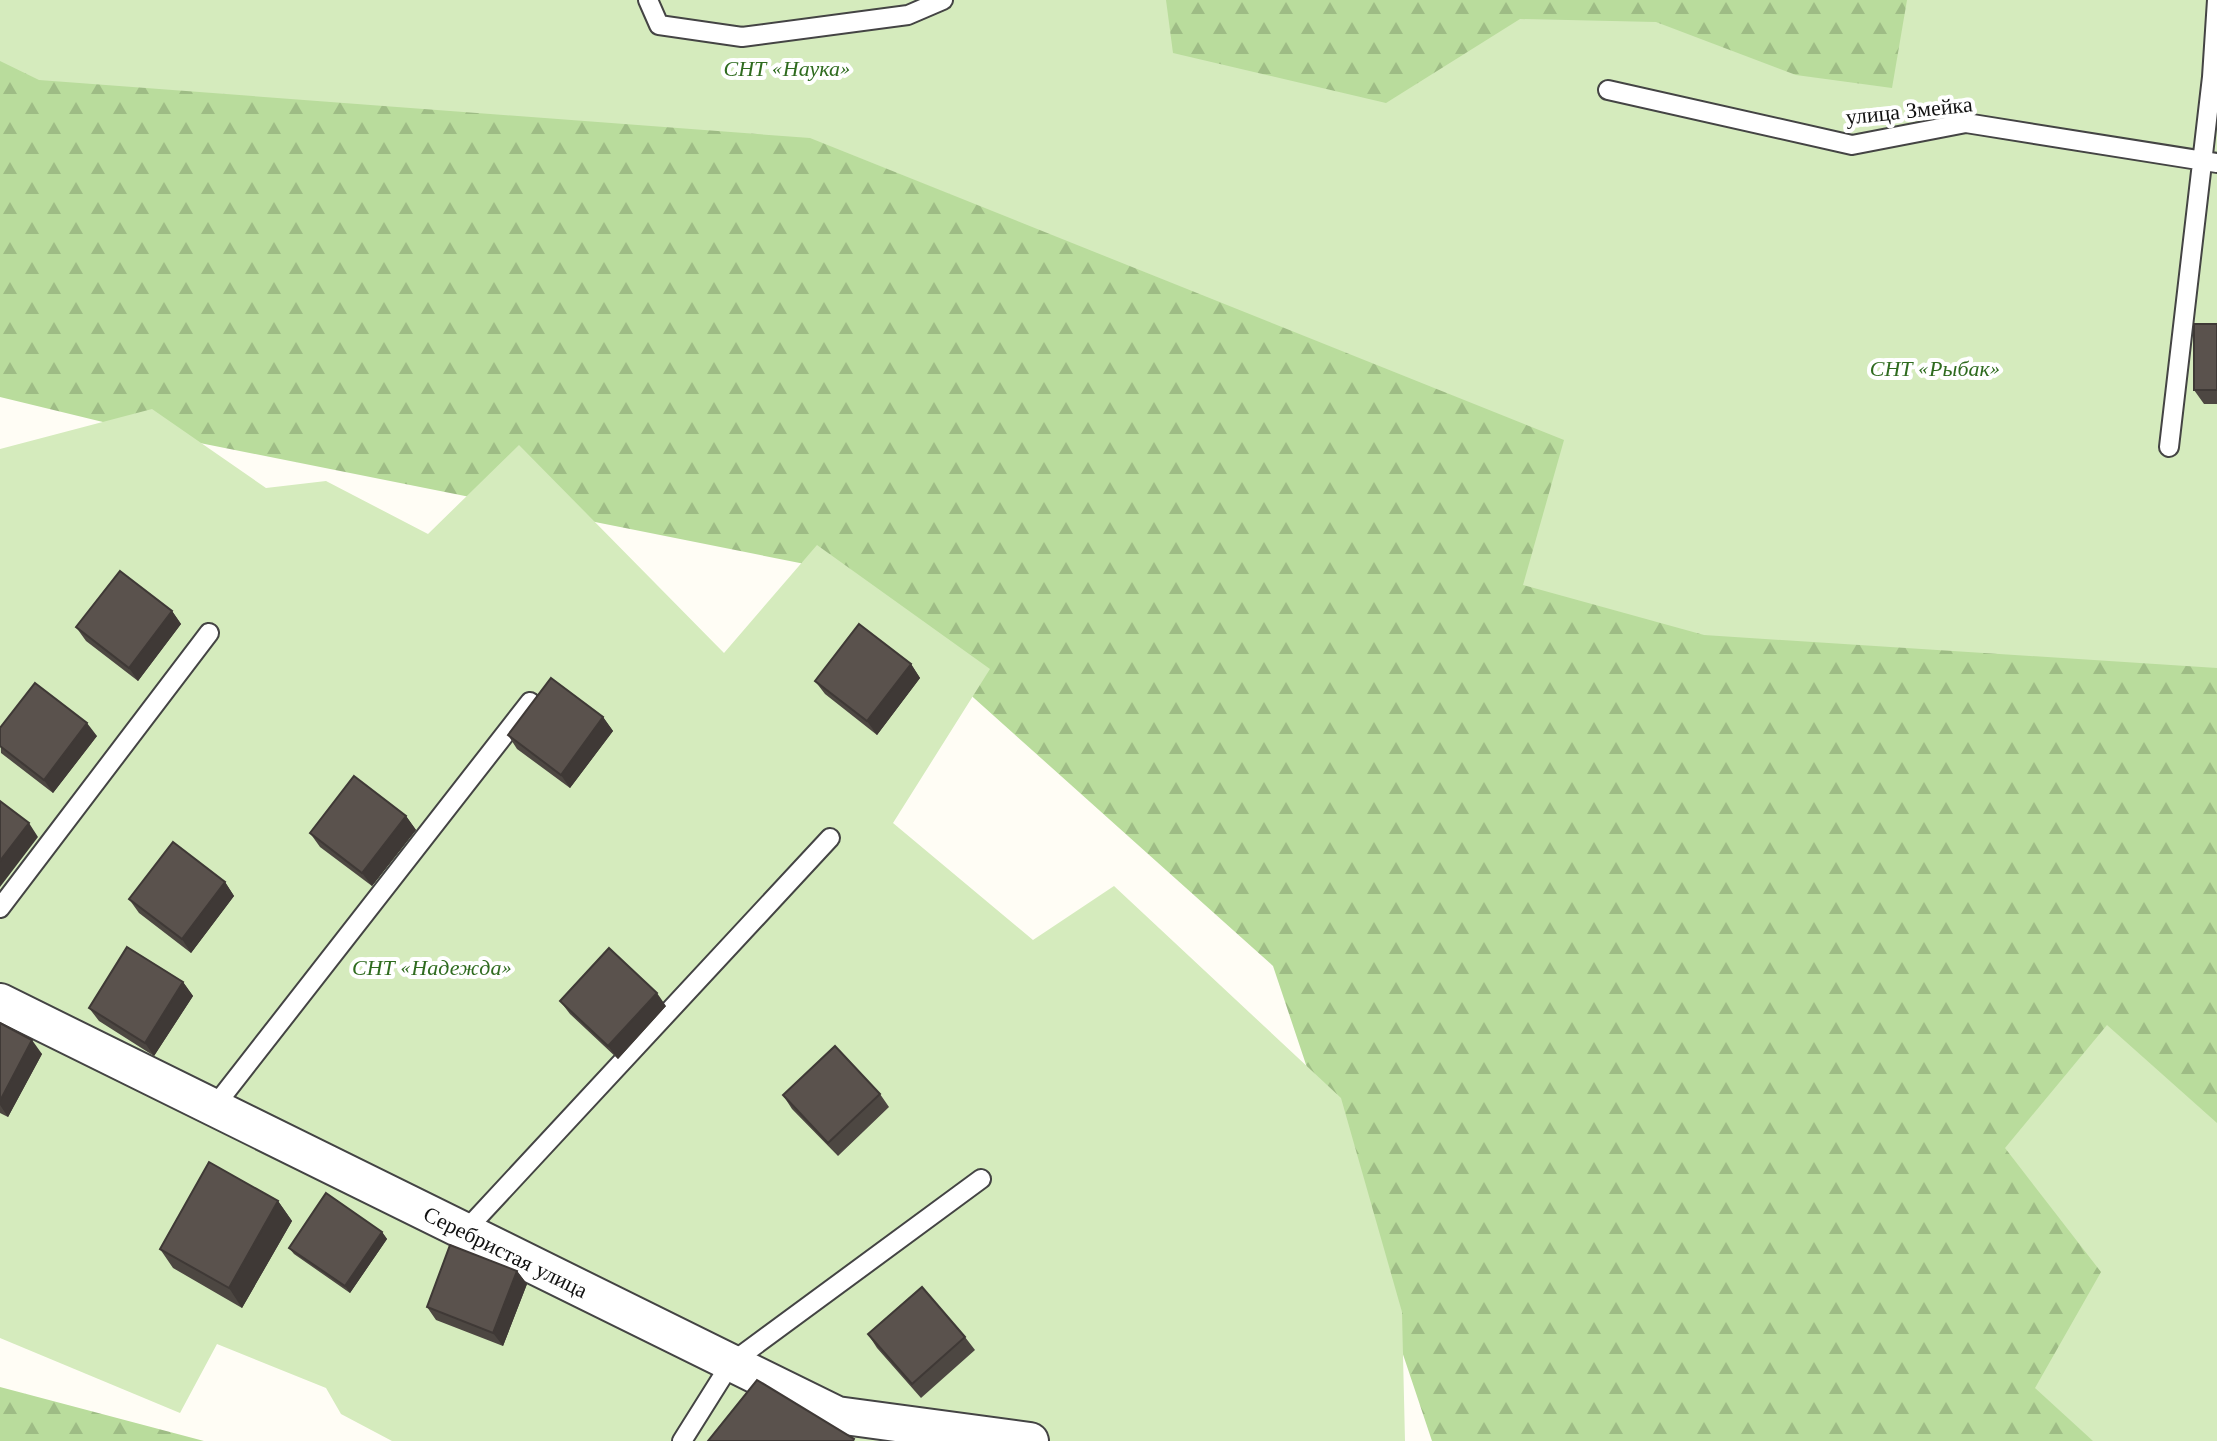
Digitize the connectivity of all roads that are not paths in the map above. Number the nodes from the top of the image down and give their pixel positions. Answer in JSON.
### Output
{"nodes":[{"id":1,"x":648,"y":0,"type":"edge"},
{"id":2,"x":943,"y":0,"type":"edge"},
{"id":3,"x":2217,"y":0,"type":"edge"},
{"id":4,"x":1608,"y":90,"type":"dead end"},
{"id":5,"x":2210,"y":162,"type":"edge"},
{"id":6,"x":2169,"y":447,"type":"dead end"},
{"id":7,"x":209,"y":633,"type":"dead end"},
{"id":8,"x":530,"y":702,"type":"edge"},
{"id":9,"x":830,"y":838,"type":"dead end"},
{"id":10,"x":0,"y":908,"type":"edge"},
{"id":11,"x":0,"y":1002,"type":"edge"},
{"id":12,"x":214,"y":1107,"type":"junction"},
{"id":13,"x":981,"y":1179,"type":"dead end"},
{"id":14,"x":465,"y":1231,"type":"junction"},
{"id":15,"x":731,"y":1363,"type":"junction"},
{"id":16,"x":682,"y":1441,"type":"edge"},
{"id":17,"x":1030,"y":1441,"type":"edge"}],
"edges":[{"from":1,"to":2,"type":"lane"},
{"from":3,"to":5,"type":"lane"},
{"from":4,"to":5,"type":"lane","name":"улица Змейка"},
{"from":5,"to":6,"type":"lane"},
{"from":7,"to":10,"type":"lane"},
{"from":8,"to":12,"type":"lane"},
{"from":9,"to":14,"type":"lane"},
{"from":11,"to":12,"type":"street","name":"Серебристая улица"},
{"from":12,"to":14,"type":"street","name":"Серебристая улица"},
{"from":13,"to":15,"type":"lane"},
{"from":14,"to":15,"type":"street","name":"Серебристая улица"},
{"from":15,"to":16,"type":"lane"},
{"from":15,"to":17,"type":"street","name":"Серебристая улица"}]}
